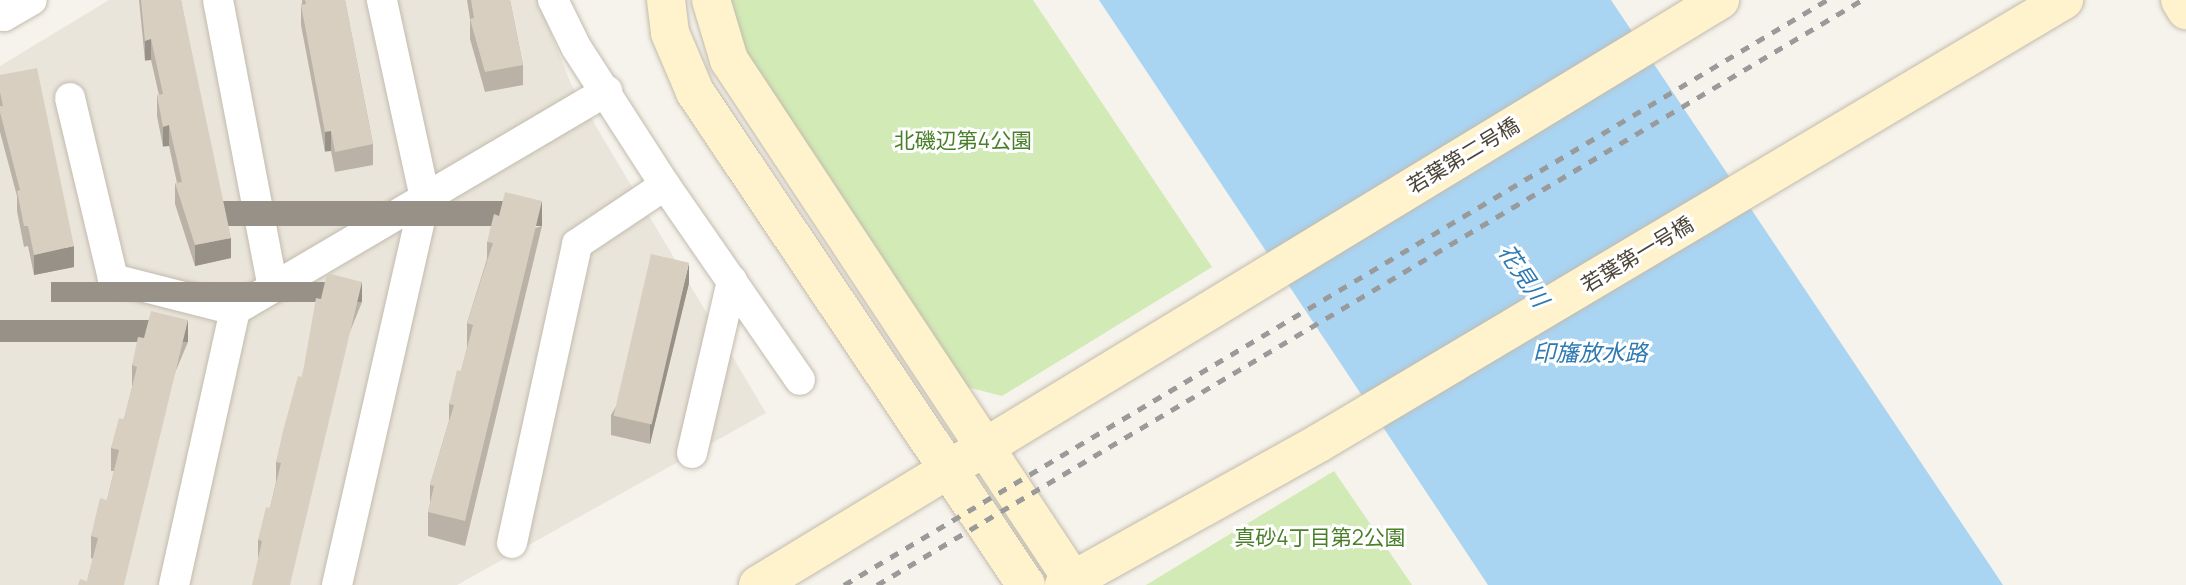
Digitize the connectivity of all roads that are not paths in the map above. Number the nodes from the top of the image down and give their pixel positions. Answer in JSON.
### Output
{"nodes":[{"id":1,"x":32,"y":0,"type":"edge"},
{"id":2,"x":218,"y":0,"type":"edge"},
{"id":3,"x":382,"y":0,"type":"edge"},
{"id":4,"x":553,"y":0,"type":"edge"},
{"id":5,"x":666,"y":0,"type":"edge"},
{"id":6,"x":711,"y":0,"type":"edge"},
{"id":7,"x":2064,"y":0,"type":"edge"},
{"id":8,"x":2180,"y":0,"type":"edge"},
{"id":9,"x":1712,"y":5,"type":"edge"},
{"id":10,"x":0,"y":9,"type":"edge"},
{"id":11,"x":2186,"y":9,"type":"edge"},
{"id":12,"x":607,"y":90,"type":"junction"},
{"id":13,"x":70,"y":98,"type":"dead end"},
{"id":14,"x":664,"y":185,"type":"junction"},
{"id":15,"x":425,"y":198,"type":"junction"},
{"id":16,"x":732,"y":281,"type":"junction"},
{"id":17,"x":273,"y":288,"type":"junction"},
{"id":18,"x":235,"y":310,"type":"junction"},
{"id":19,"x":800,"y":380,"type":"dead end"},
{"id":20,"x":983,"y":448,"type":"junction"},
{"id":21,"x":692,"y":453,"type":"dead end"},
{"id":22,"x":946,"y":470,"type":"junction"},
{"id":23,"x":512,"y":543,"type":"dead end"},
{"id":24,"x":1071,"y":583,"type":"edge"},
{"id":25,"x":174,"y":585,"type":"edge"},
{"id":26,"x":337,"y":585,"type":"edge"},
{"id":27,"x":758,"y":585,"type":"edge"},
{"id":28,"x":1026,"y":585,"type":"edge"}],
"edges":[{"from":1,"to":10,"type":"street"},
{"from":2,"to":17,"type":"street"},
{"from":3,"to":15,"type":"street"},
{"from":4,"to":12,"type":"street"},
{"from":5,"to":22,"type":"street"},
{"from":6,"to":20,"type":"street"},
{"from":7,"to":24,"type":"street","name":"若葉第一号橋"},
{"from":8,"to":11,"type":"street"},
{"from":9,"to":20,"type":"street","name":"若葉第二号橋"},
{"from":12,"to":14,"type":"street"},
{"from":12,"to":15,"type":"street"},
{"from":13,"to":18,"type":"street"},
{"from":14,"to":16,"type":"street"},
{"from":14,"to":23,"type":"street"},
{"from":15,"to":17,"type":"street"},
{"from":15,"to":26,"type":"street"},
{"from":16,"to":19,"type":"street"},
{"from":16,"to":21,"type":"street"},
{"from":17,"to":18,"type":"street"},
{"from":18,"to":25,"type":"street"},
{"from":20,"to":22,"type":"street","name":"若葉第二号橋"},
{"from":20,"to":24,"type":"street"},
{"from":22,"to":27,"type":"street","name":"若葉第二号橋"},
{"from":22,"to":28,"type":"street"}]}
